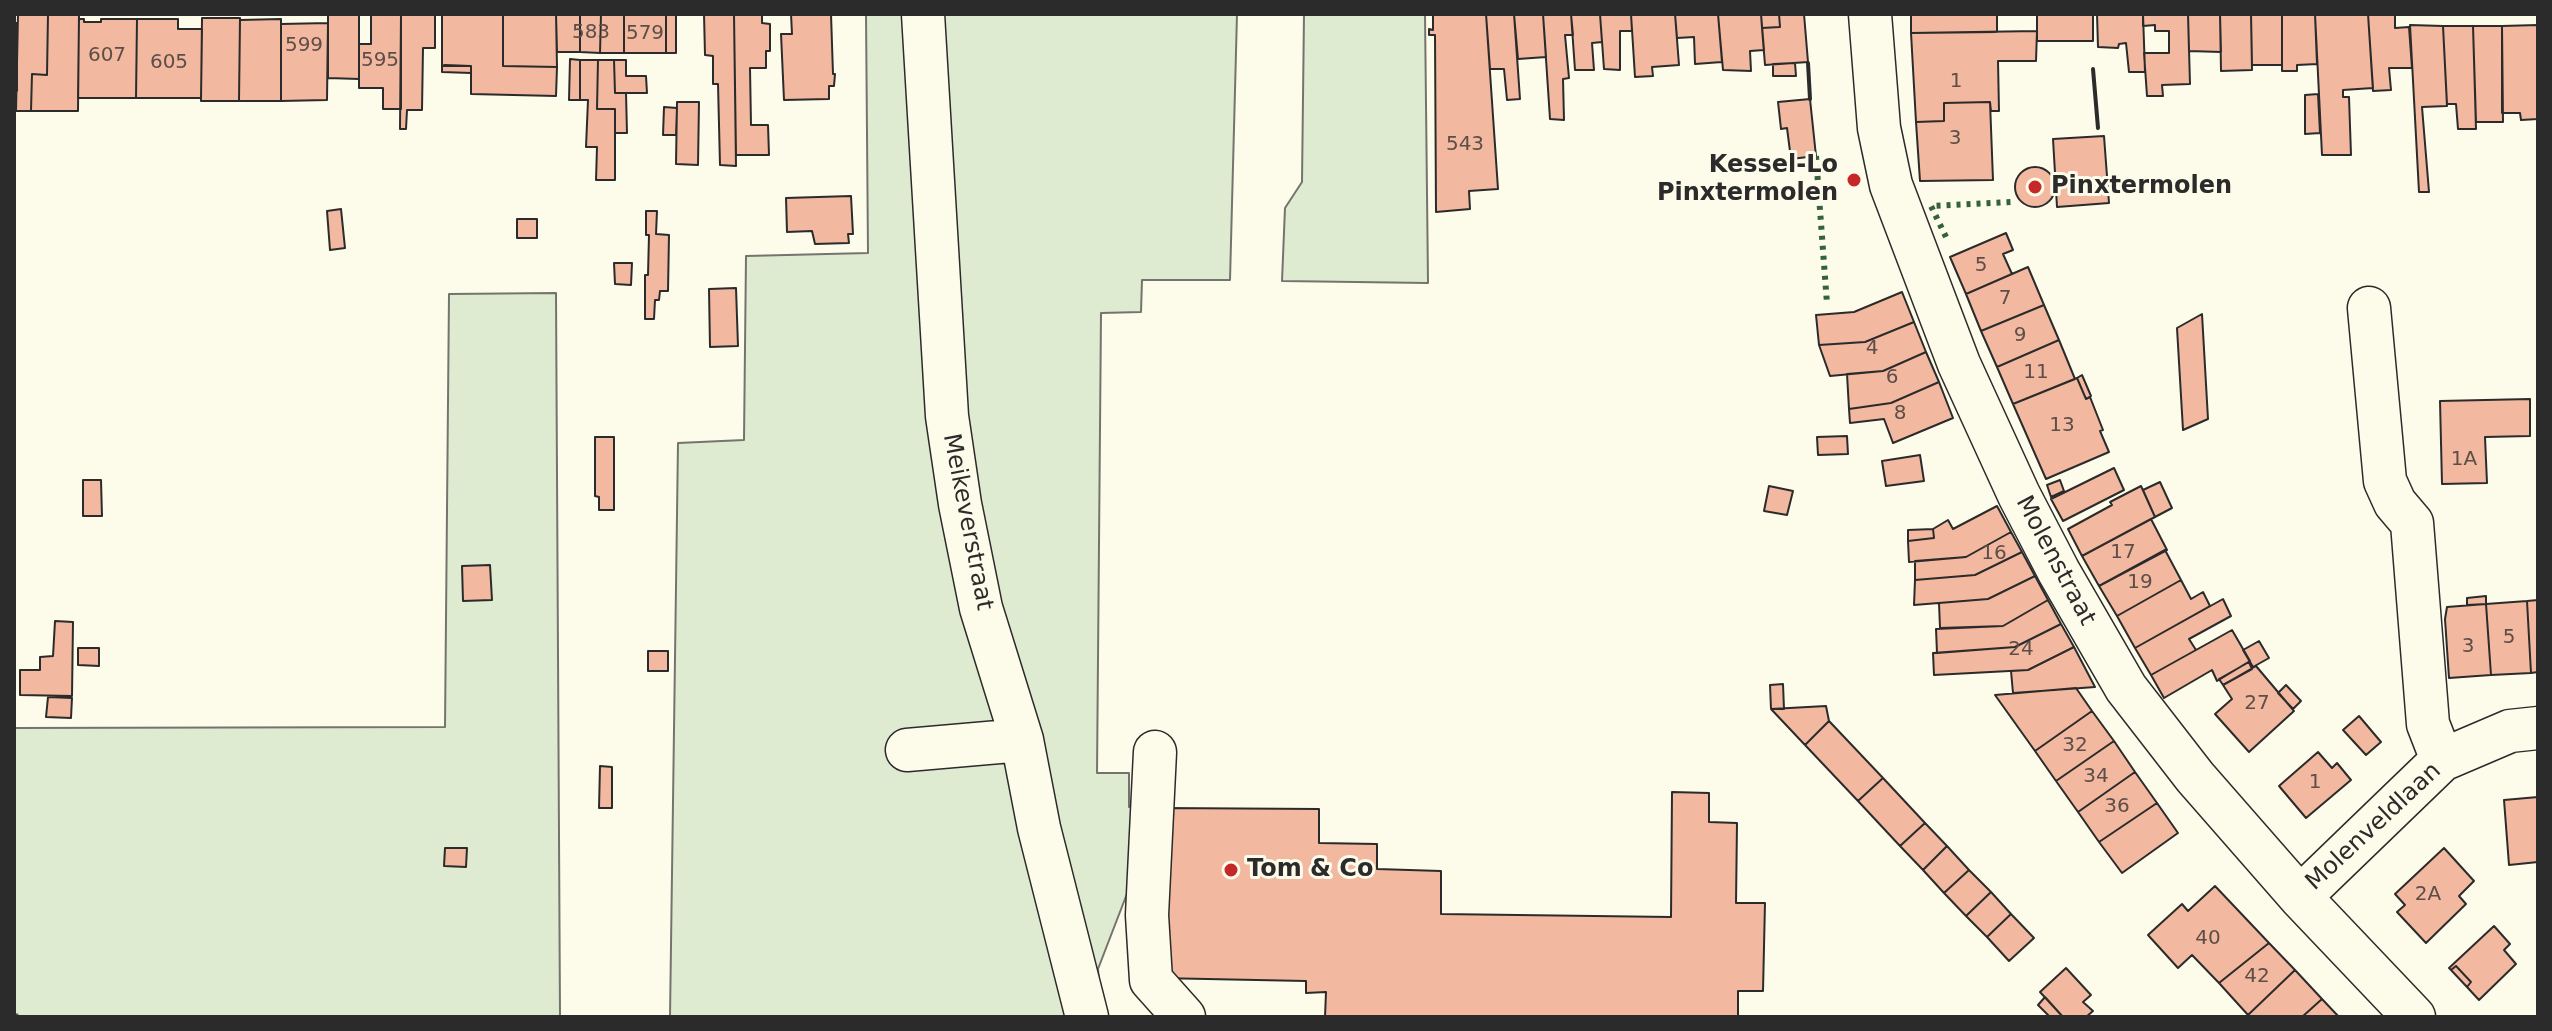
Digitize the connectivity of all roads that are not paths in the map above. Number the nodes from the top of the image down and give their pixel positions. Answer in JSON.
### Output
{"nodes":[{"id":1,"x":923,"y":14,"type":"edge"},
{"id":2,"x":1870,"y":14,"type":"edge"},
{"id":3,"x":2369,"y":308,"type":"dead end"},
{"id":4,"x":2538,"y":728,"type":"edge"},
{"id":5,"x":1022,"y":740,"type":"junction"},
{"id":6,"x":907,"y":750,"type":"dead end"},
{"id":7,"x":1155,"y":752,"type":"dead end"},
{"id":8,"x":2442,"y":760,"type":"junction"},
{"id":9,"x":2300,"y":897,"type":"junction"},
{"id":10,"x":1087,"y":1017,"type":"edge"},
{"id":11,"x":1184,"y":1017,"type":"edge"},
{"id":12,"x":2414,"y":1017,"type":"edge"}],
"edges":[{"from":1,"to":5,"type":"street","name":"Meikeverstraat"},
{"from":2,"to":9,"type":"street","name":"Molenstraat"},
{"from":3,"to":8,"type":"street"},
{"from":4,"to":8,"type":"street","name":"Molenveldlaan"},
{"from":5,"to":6,"type":"street"},
{"from":5,"to":10,"type":"street","name":"Meikeverstraat"},
{"from":7,"to":11,"type":"street"},
{"from":8,"to":9,"type":"street","name":"Molenveldlaan"},
{"from":9,"to":12,"type":"street","name":"Molenstraat"}]}
